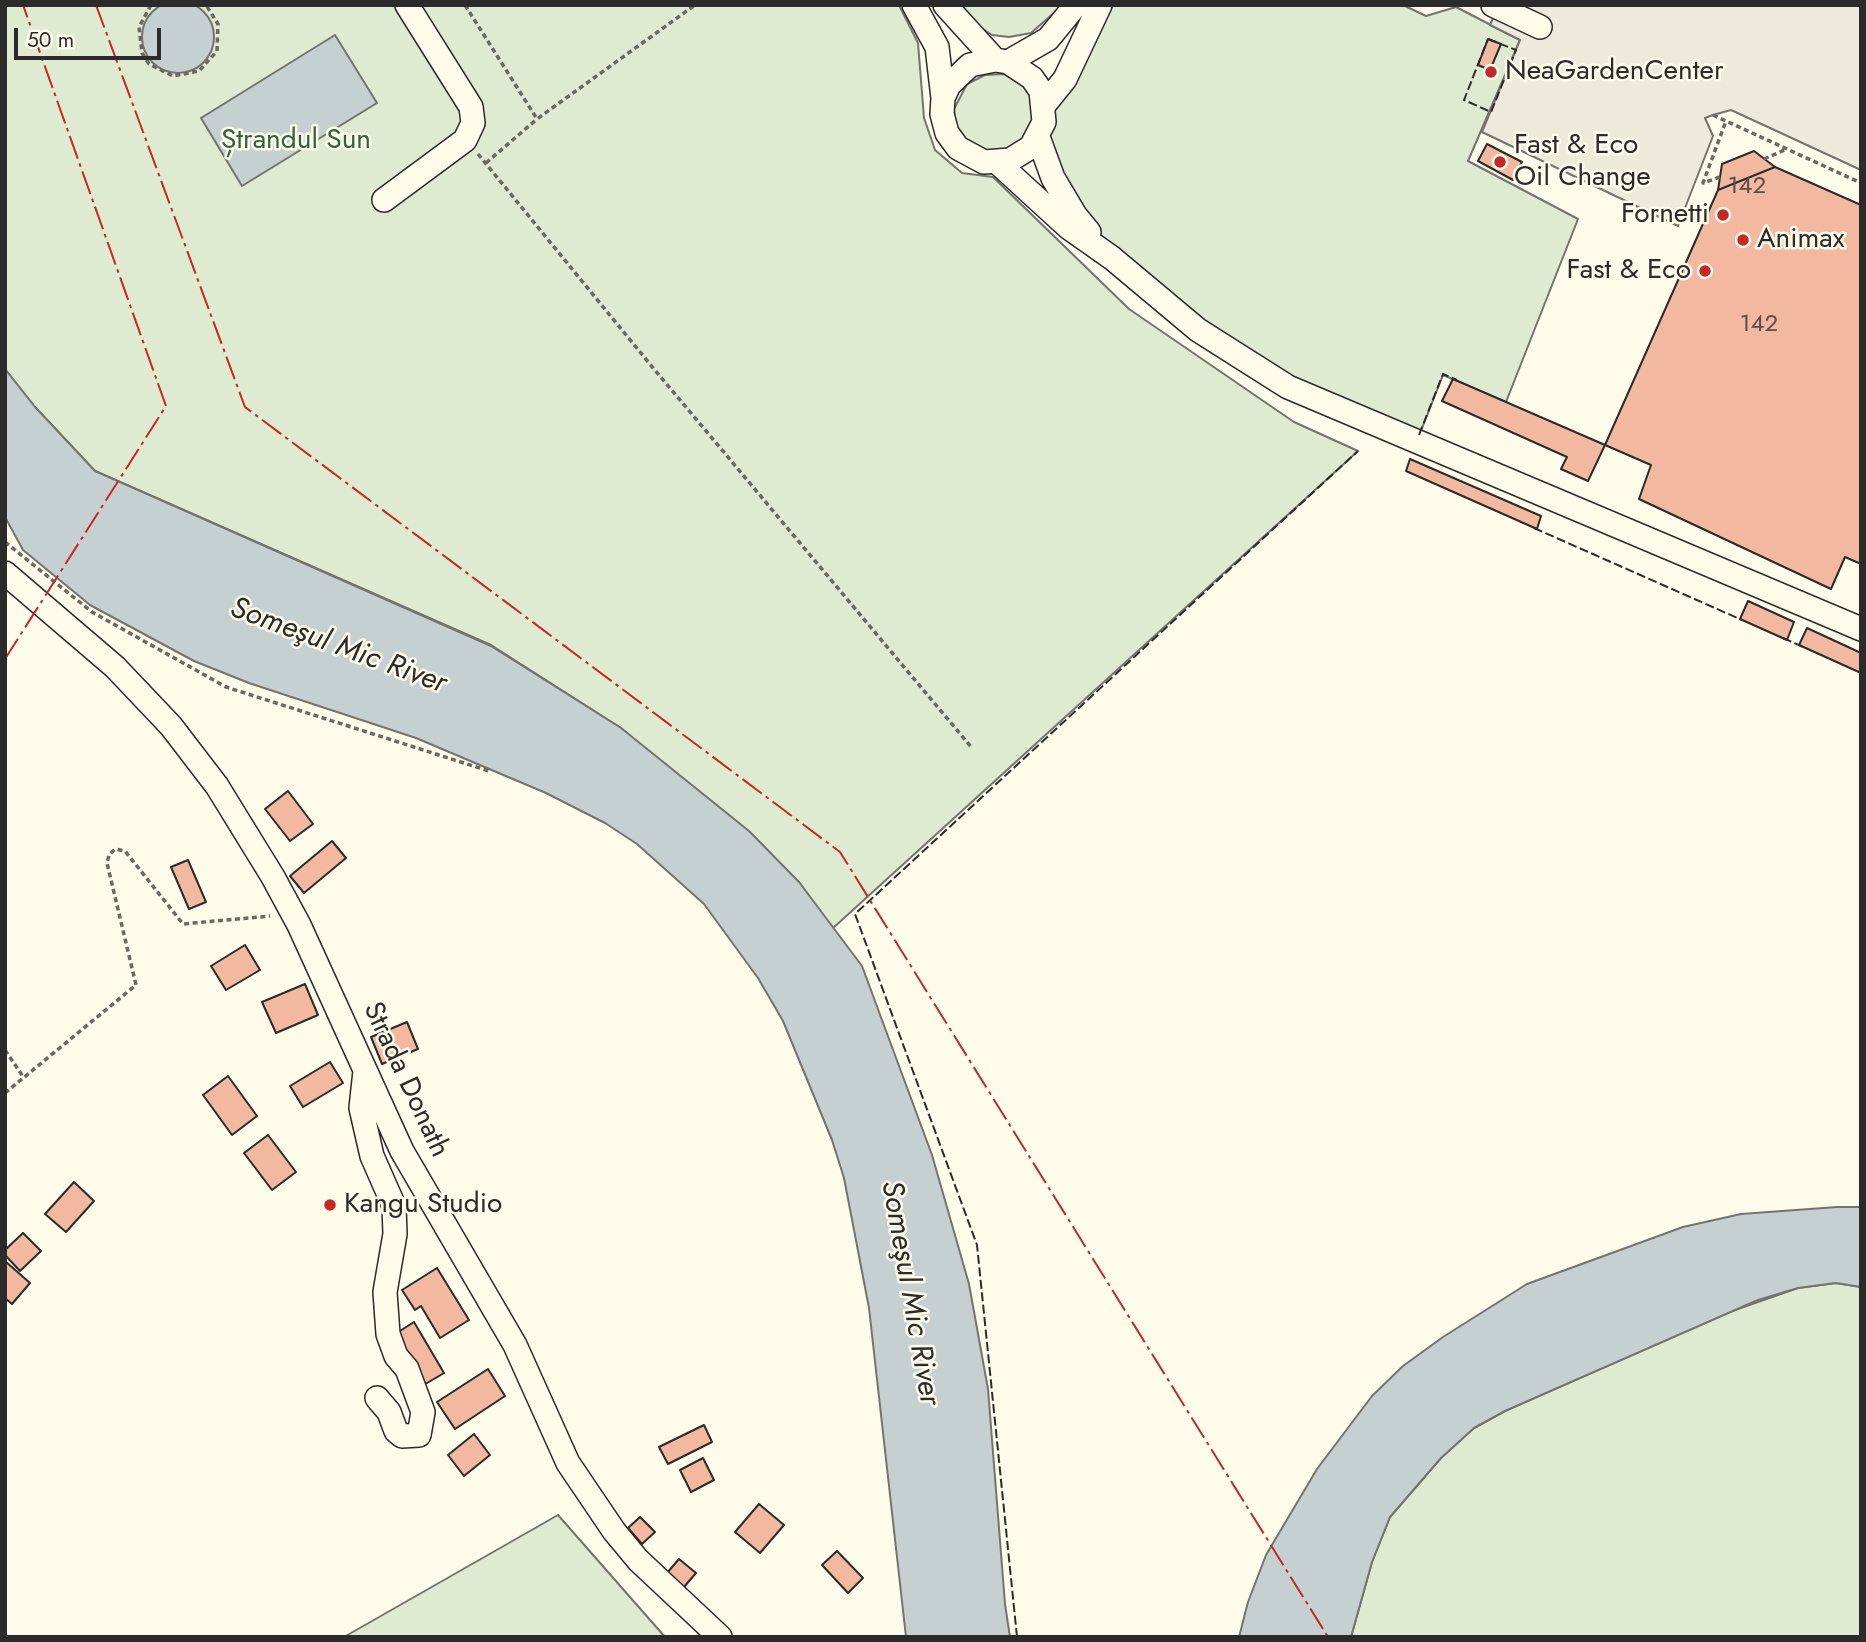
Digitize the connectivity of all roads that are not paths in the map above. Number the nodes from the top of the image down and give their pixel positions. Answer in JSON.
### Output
{"nodes":[{"id":1,"x":407,"y":5,"type":"edge"},
{"id":2,"x":914,"y":5,"type":"edge"},
{"id":3,"x":945,"y":5,"type":"edge"},
{"id":4,"x":1076,"y":5,"type":"edge"},
{"id":5,"x":1100,"y":5,"type":"edge"},
{"id":6,"x":1493,"y":5,"type":"edge"},
{"id":7,"x":1540,"y":27,"type":"dead end"},
{"id":8,"x":1002,"y":61,"type":"junction"},
{"id":9,"x":943,"y":98,"type":"junction"},
{"id":10,"x":1044,"y":105,"type":"junction"},
{"id":11,"x":1038,"y":137,"type":"junction"},
{"id":12,"x":998,"y":163,"type":"junction"},
{"id":13,"x":384,"y":200,"type":"dead end"},
{"id":14,"x":1112,"y":258,"type":"junction"},
{"id":15,"x":5,"y":573,"type":"edge"},
{"id":16,"x":1861,"y":629,"type":"edge"},
{"id":17,"x":365,"y":1068,"type":"junction"},
{"id":18,"x":377,"y":1398,"type":"dead end"},
{"id":19,"x":720,"y":1637,"type":"edge"}],
"edges":[{"from":1,"to":13,"type":"street"},
{"from":2,"to":9,"type":"street"},
{"from":3,"to":8,"type":"street"},
{"from":4,"to":8,"type":"street"},
{"from":5,"to":10,"type":"street"},
{"from":6,"to":7,"type":"street"},
{"from":8,"to":9,"type":"street"},
{"from":8,"to":10,"type":"street"},
{"from":9,"to":12,"type":"street"},
{"from":10,"to":11,"type":"street"},
{"from":11,"to":12,"type":"street"},
{"from":11,"to":14,"type":"street"},
{"from":12,"to":14,"type":"street"},
{"from":14,"to":16,"type":"street"},
{"from":15,"to":17,"type":"street","name":"Strada Donath"},
{"from":17,"to":18,"type":"street"},
{"from":17,"to":19,"type":"street","name":"Strada Donath"}]}
